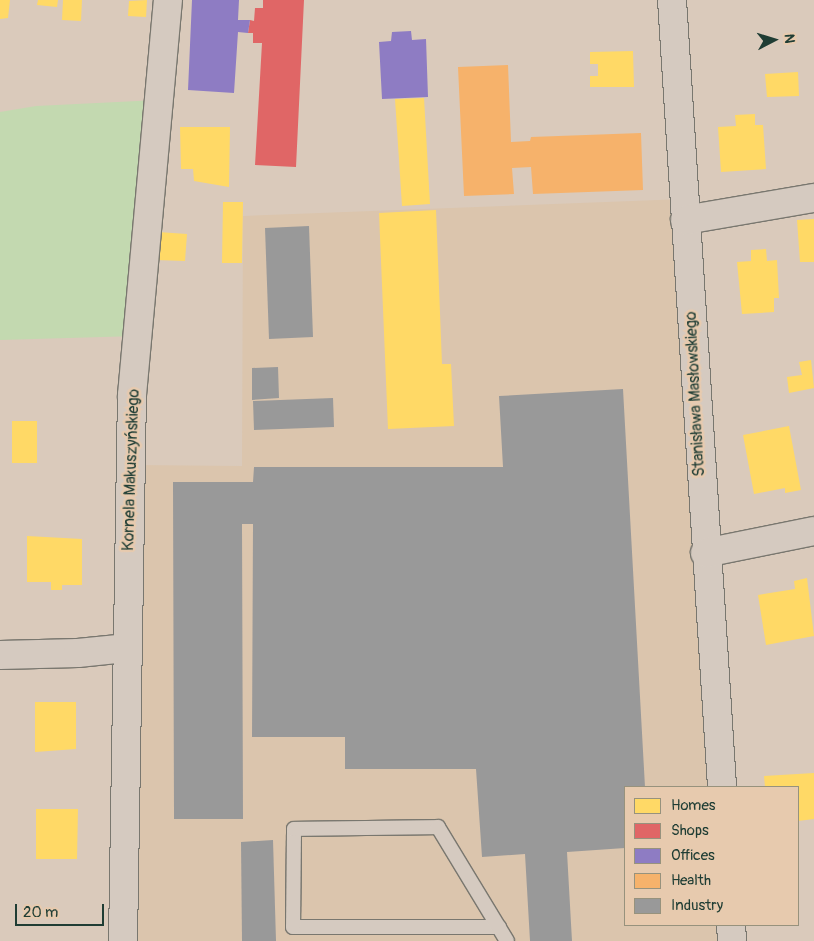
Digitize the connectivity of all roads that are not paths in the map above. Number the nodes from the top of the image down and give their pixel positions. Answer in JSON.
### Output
{"nodes":[{"id":1,"x":168,"y":0,"type":"edge"},
{"id":2,"x":672,"y":0,"type":"edge"},
{"id":3,"x":814,"y":198,"type":"edge"},
{"id":4,"x":685,"y":220,"type":"junction"},
{"id":5,"x":814,"y":531,"type":"edge"},
{"id":6,"x":705,"y":553,"type":"junction"},
{"id":7,"x":126,"y":648,"type":"junction"},
{"id":8,"x":0,"y":655,"type":"edge"},
{"id":9,"x":722,"y":786,"type":"edge"},
{"id":10,"x":731,"y":926,"type":"edge"},
{"id":11,"x":498,"y":927,"type":"junction"},
{"id":12,"x":123,"y":941,"type":"edge"},
{"id":13,"x":507,"y":941,"type":"edge"},
{"id":14,"x":732,"y":941,"type":"edge"}],
"edges":[{"from":1,"to":7,"type":"street","name":"Kornela Makuszyńskiego"},
{"from":2,"to":4,"type":"street","name":"Stanisława Masłowskiego"},
{"from":3,"to":4,"type":"street"},
{"from":4,"to":6,"type":"street","name":"Stanisława Masłowskiego"},
{"from":5,"to":6,"type":"street"},
{"from":6,"to":9,"type":"street","name":"Stanisława Masłowskiego"},
{"from":7,"to":8,"type":"street"},
{"from":7,"to":12,"type":"street","name":"Kornela Makuszyńskiego"},
{"from":10,"to":14,"type":"street"},
{"from":11,"to":11,"type":"lane"},
{"from":11,"to":13,"type":"lane"}]}
